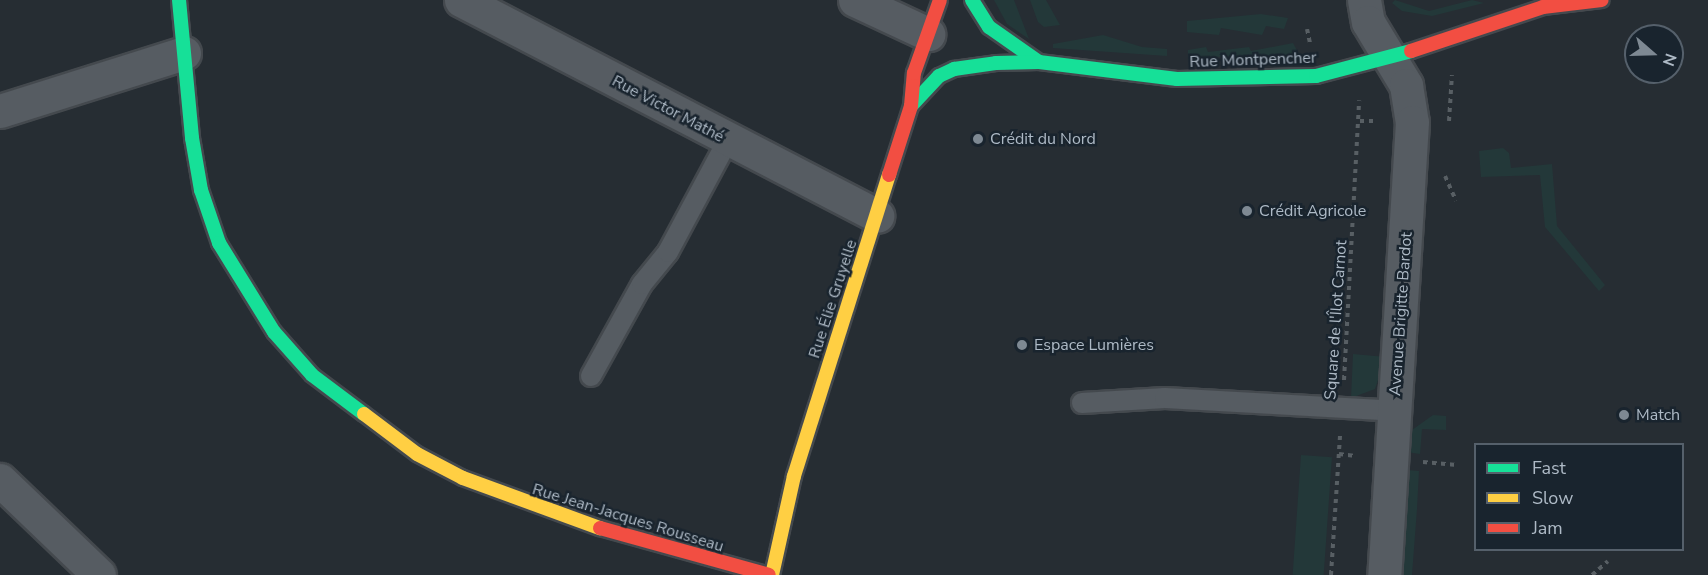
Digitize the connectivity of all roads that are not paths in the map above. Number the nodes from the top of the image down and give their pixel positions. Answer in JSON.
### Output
{"nodes":[{"id":1,"x":179,"y":0,"type":"edge"},
{"id":2,"x":460,"y":0,"type":"edge"},
{"id":3,"x":855,"y":0,"type":"edge"},
{"id":4,"x":940,"y":0,"type":"edge"},
{"id":5,"x":972,"y":0,"type":"edge"},
{"id":6,"x":1364,"y":0,"type":"edge"},
{"id":7,"x":1602,"y":0,"type":"edge"},
{"id":8,"x":1543,"y":3,"type":"edge"},
{"id":9,"x":928,"y":34,"type":"junction"},
{"id":10,"x":184,"y":53,"type":"junction"},
{"id":11,"x":1388,"y":59,"type":"junction"},
{"id":12,"x":1039,"y":62,"type":"junction"},
{"id":13,"x":911,"y":106,"type":"junction"},
{"id":14,"x":0,"y":111,"type":"edge"},
{"id":15,"x":728,"y":140,"type":"junction"},
{"id":16,"x":877,"y":216,"type":"junction"},
{"id":17,"x":591,"y":376,"type":"dead end"},
{"id":18,"x":1082,"y":403,"type":"dead end"},
{"id":19,"x":1395,"y":411,"type":"junction"},
{"id":20,"x":0,"y":480,"type":"edge"},
{"id":21,"x":99,"y":575,"type":"edge"},
{"id":22,"x":771,"y":575,"type":"edge"},
{"id":23,"x":1384,"y":575,"type":"edge"}],
"edges":[{"from":1,"to":10,"type":"main road","name":"Rue Jean-Jacques Rousseau"},
{"from":2,"to":15,"type":"street","name":"Rue Victor Mathé"},
{"from":3,"to":9,"type":"street"},
{"from":4,"to":9,"type":"main road","name":"Rue Élie Gruyelle"},
{"from":5,"to":12,"type":"main road","name":"Rue Montpencher"},
{"from":6,"to":11,"type":"street","name":"Avenue Brigitte Bardot"},
{"from":7,"to":8,"type":"main road","name":"Rue Montpencher"},
{"from":8,"to":11,"type":"main road","name":"Rue Montpencher"},
{"from":9,"to":13,"type":"main road","name":"Rue Élie Gruyelle"},
{"from":10,"to":14,"type":"street"},
{"from":10,"to":22,"type":"main road","name":"Rue Jean-Jacques Rousseau"},
{"from":11,"to":12,"type":"main road","name":"Rue Montpencher"},
{"from":11,"to":19,"type":"street","name":"Avenue Brigitte Bardot"},
{"from":12,"to":13,"type":"main road","name":"Rue Montpencher"},
{"from":13,"to":16,"type":"main road","name":"Rue Élie Gruyelle"},
{"from":15,"to":16,"type":"street","name":"Rue Victor Mathé"},
{"from":15,"to":17,"type":"lane"},
{"from":16,"to":22,"type":"main road","name":"Rue Élie Gruyelle"},
{"from":18,"to":19,"type":"lane"},
{"from":19,"to":23,"type":"street","name":"Avenue Brigitte Bardot"},
{"from":20,"to":21,"type":"street"}]}
